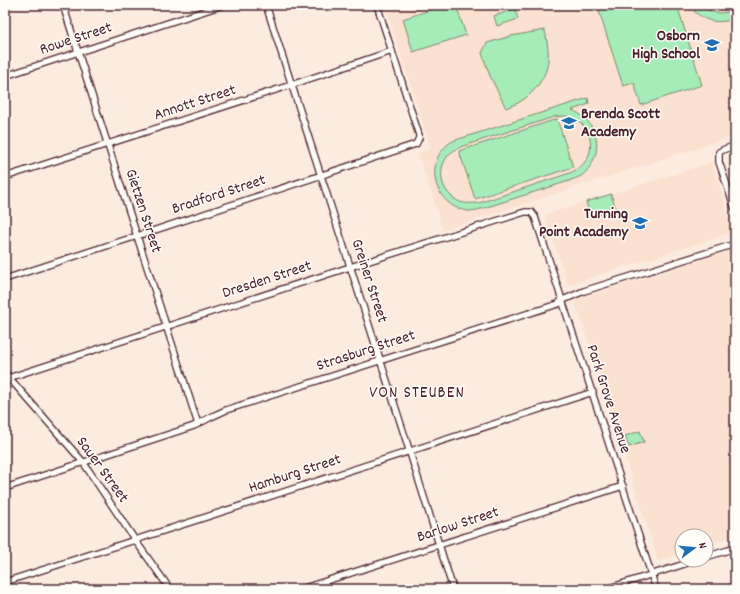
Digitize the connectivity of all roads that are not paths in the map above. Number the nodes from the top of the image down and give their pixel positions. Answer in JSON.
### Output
{"nodes":[{"id":1,"x":63,"y":5,"type":"edge"},
{"id":2,"x":223,"y":5,"type":"edge"},
{"id":3,"x":266,"y":5,"type":"edge"},
{"id":4,"x":377,"y":5,"type":"edge"},
{"id":5,"x":392,"y":51,"type":"junction"},
{"id":6,"x":78,"y":52,"type":"junction"},
{"id":7,"x":5,"y":76,"type":"edge"},
{"id":8,"x":292,"y":85,"type":"junction"},
{"id":9,"x":108,"y":144,"type":"junction"},
{"id":10,"x":735,"y":146,"type":"edge"},
{"id":11,"x":321,"y":175,"type":"junction"},
{"id":12,"x":5,"y":177,"type":"edge"},
{"id":13,"x":735,"y":209,"type":"edge"},
{"id":14,"x":535,"y":217,"type":"joint"},
{"id":15,"x":137,"y":236,"type":"junction"},
{"id":16,"x":735,"y":244,"type":"edge"},
{"id":17,"x":350,"y":267,"type":"junction"},
{"id":18,"x":5,"y":279,"type":"edge"},
{"id":19,"x":563,"y":300,"type":"junction"},
{"id":20,"x":166,"y":327,"type":"junction"},
{"id":21,"x":381,"y":360,"type":"junction"},
{"id":22,"x":6,"y":377,"type":"edge"},
{"id":23,"x":593,"y":392,"type":"junction"},
{"id":24,"x":198,"y":424,"type":"junction"},
{"id":25,"x":409,"y":451,"type":"junction"},
{"id":26,"x":83,"y":462,"type":"junction"},
{"id":27,"x":623,"y":486,"type":"junction"},
{"id":28,"x":5,"y":488,"type":"edge"},
{"id":29,"x":135,"y":540,"type":"junction"},
{"id":30,"x":439,"y":544,"type":"junction"},
{"id":31,"x":735,"y":548,"type":"edge"},
{"id":32,"x":714,"y":555,"type":"edge"},
{"id":33,"x":674,"y":568,"type":"edge"},
{"id":34,"x":652,"y":575,"type":"junction"},
{"id":35,"x":5,"y":582,"type":"edge"},
{"id":36,"x":170,"y":589,"type":"edge"},
{"id":37,"x":301,"y":589,"type":"edge"},
{"id":38,"x":453,"y":589,"type":"edge"},
{"id":39,"x":606,"y":589,"type":"edge"},
{"id":40,"x":656,"y":589,"type":"edge"}],
"edges":[{"from":1,"to":6,"type":"street","name":"Gietzen Street"},
{"from":2,"to":6,"type":"street","name":"Rowe Street"},
{"from":3,"to":8,"type":"street","name":"Greiner Street"},
{"from":4,"to":5,"type":"street"},
{"from":5,"to":8,"type":"street","name":"Annott Street"},
{"from":5,"to":11,"type":"street","name":"Bradford Street"},
{"from":6,"to":7,"type":"street","name":"Rowe Street"},
{"from":6,"to":9,"type":"street","name":"Gietzen Street"},
{"from":8,"to":9,"type":"street","name":"Annott Street"},
{"from":8,"to":11,"type":"street","name":"Greiner Street"},
{"from":9,"to":12,"type":"street","name":"Annott Street"},
{"from":9,"to":15,"type":"street","name":"Gietzen Street"},
{"from":10,"to":13,"type":"street"},
{"from":11,"to":15,"type":"street","name":"Bradford Street"},
{"from":11,"to":17,"type":"street","name":"Greiner Street"},
{"from":14,"to":17,"type":"street","name":"Dresden Street"},
{"from":14,"to":19,"type":"street","name":"Park Grove Avenue"},
{"from":15,"to":18,"type":"street","name":"Bradford Street"},
{"from":15,"to":20,"type":"street","name":"Gietzen Street"},
{"from":16,"to":19,"type":"street","name":"Strasburg Street"},
{"from":17,"to":20,"type":"street","name":"Dresden Street"},
{"from":17,"to":21,"type":"street","name":"Greiner Street"},
{"from":19,"to":21,"type":"street","name":"Strasburg Street"},
{"from":19,"to":23,"type":"street","name":"Park Grove Avenue"},
{"from":20,"to":22,"type":"street","name":"Dresden Street"},
{"from":20,"to":24,"type":"street","name":"Gietzen Street"},
{"from":21,"to":24,"type":"street","name":"Strasburg Street"},
{"from":21,"to":25,"type":"street","name":"Greiner Street"},
{"from":22,"to":26,"type":"street","name":"Sauer Street"},
{"from":23,"to":25,"type":"street","name":"Hamburg Street"},
{"from":23,"to":27,"type":"street","name":"Park Grove Avenue"},
{"from":24,"to":26,"type":"street","name":"Strasburg Street"},
{"from":25,"to":29,"type":"street","name":"Hamburg Street"},
{"from":25,"to":30,"type":"street","name":"Greiner Street"},
{"from":26,"to":28,"type":"street","name":"Strasburg Street"},
{"from":26,"to":29,"type":"street","name":"Sauer Street"},
{"from":27,"to":30,"type":"street","name":"Barlow Street"},
{"from":27,"to":34,"type":"street","name":"Park Grove Avenue"},
{"from":29,"to":35,"type":"street","name":"Hamburg Street"},
{"from":29,"to":36,"type":"street","name":"Sauer Street"},
{"from":30,"to":37,"type":"street","name":"Barlow Street"},
{"from":30,"to":38,"type":"street","name":"Greiner Street"},
{"from":31,"to":32,"type":"street"},
{"from":33,"to":34,"type":"street"},
{"from":34,"to":39,"type":"street"},
{"from":34,"to":40,"type":"street","name":"Park Grove Avenue"}]}
